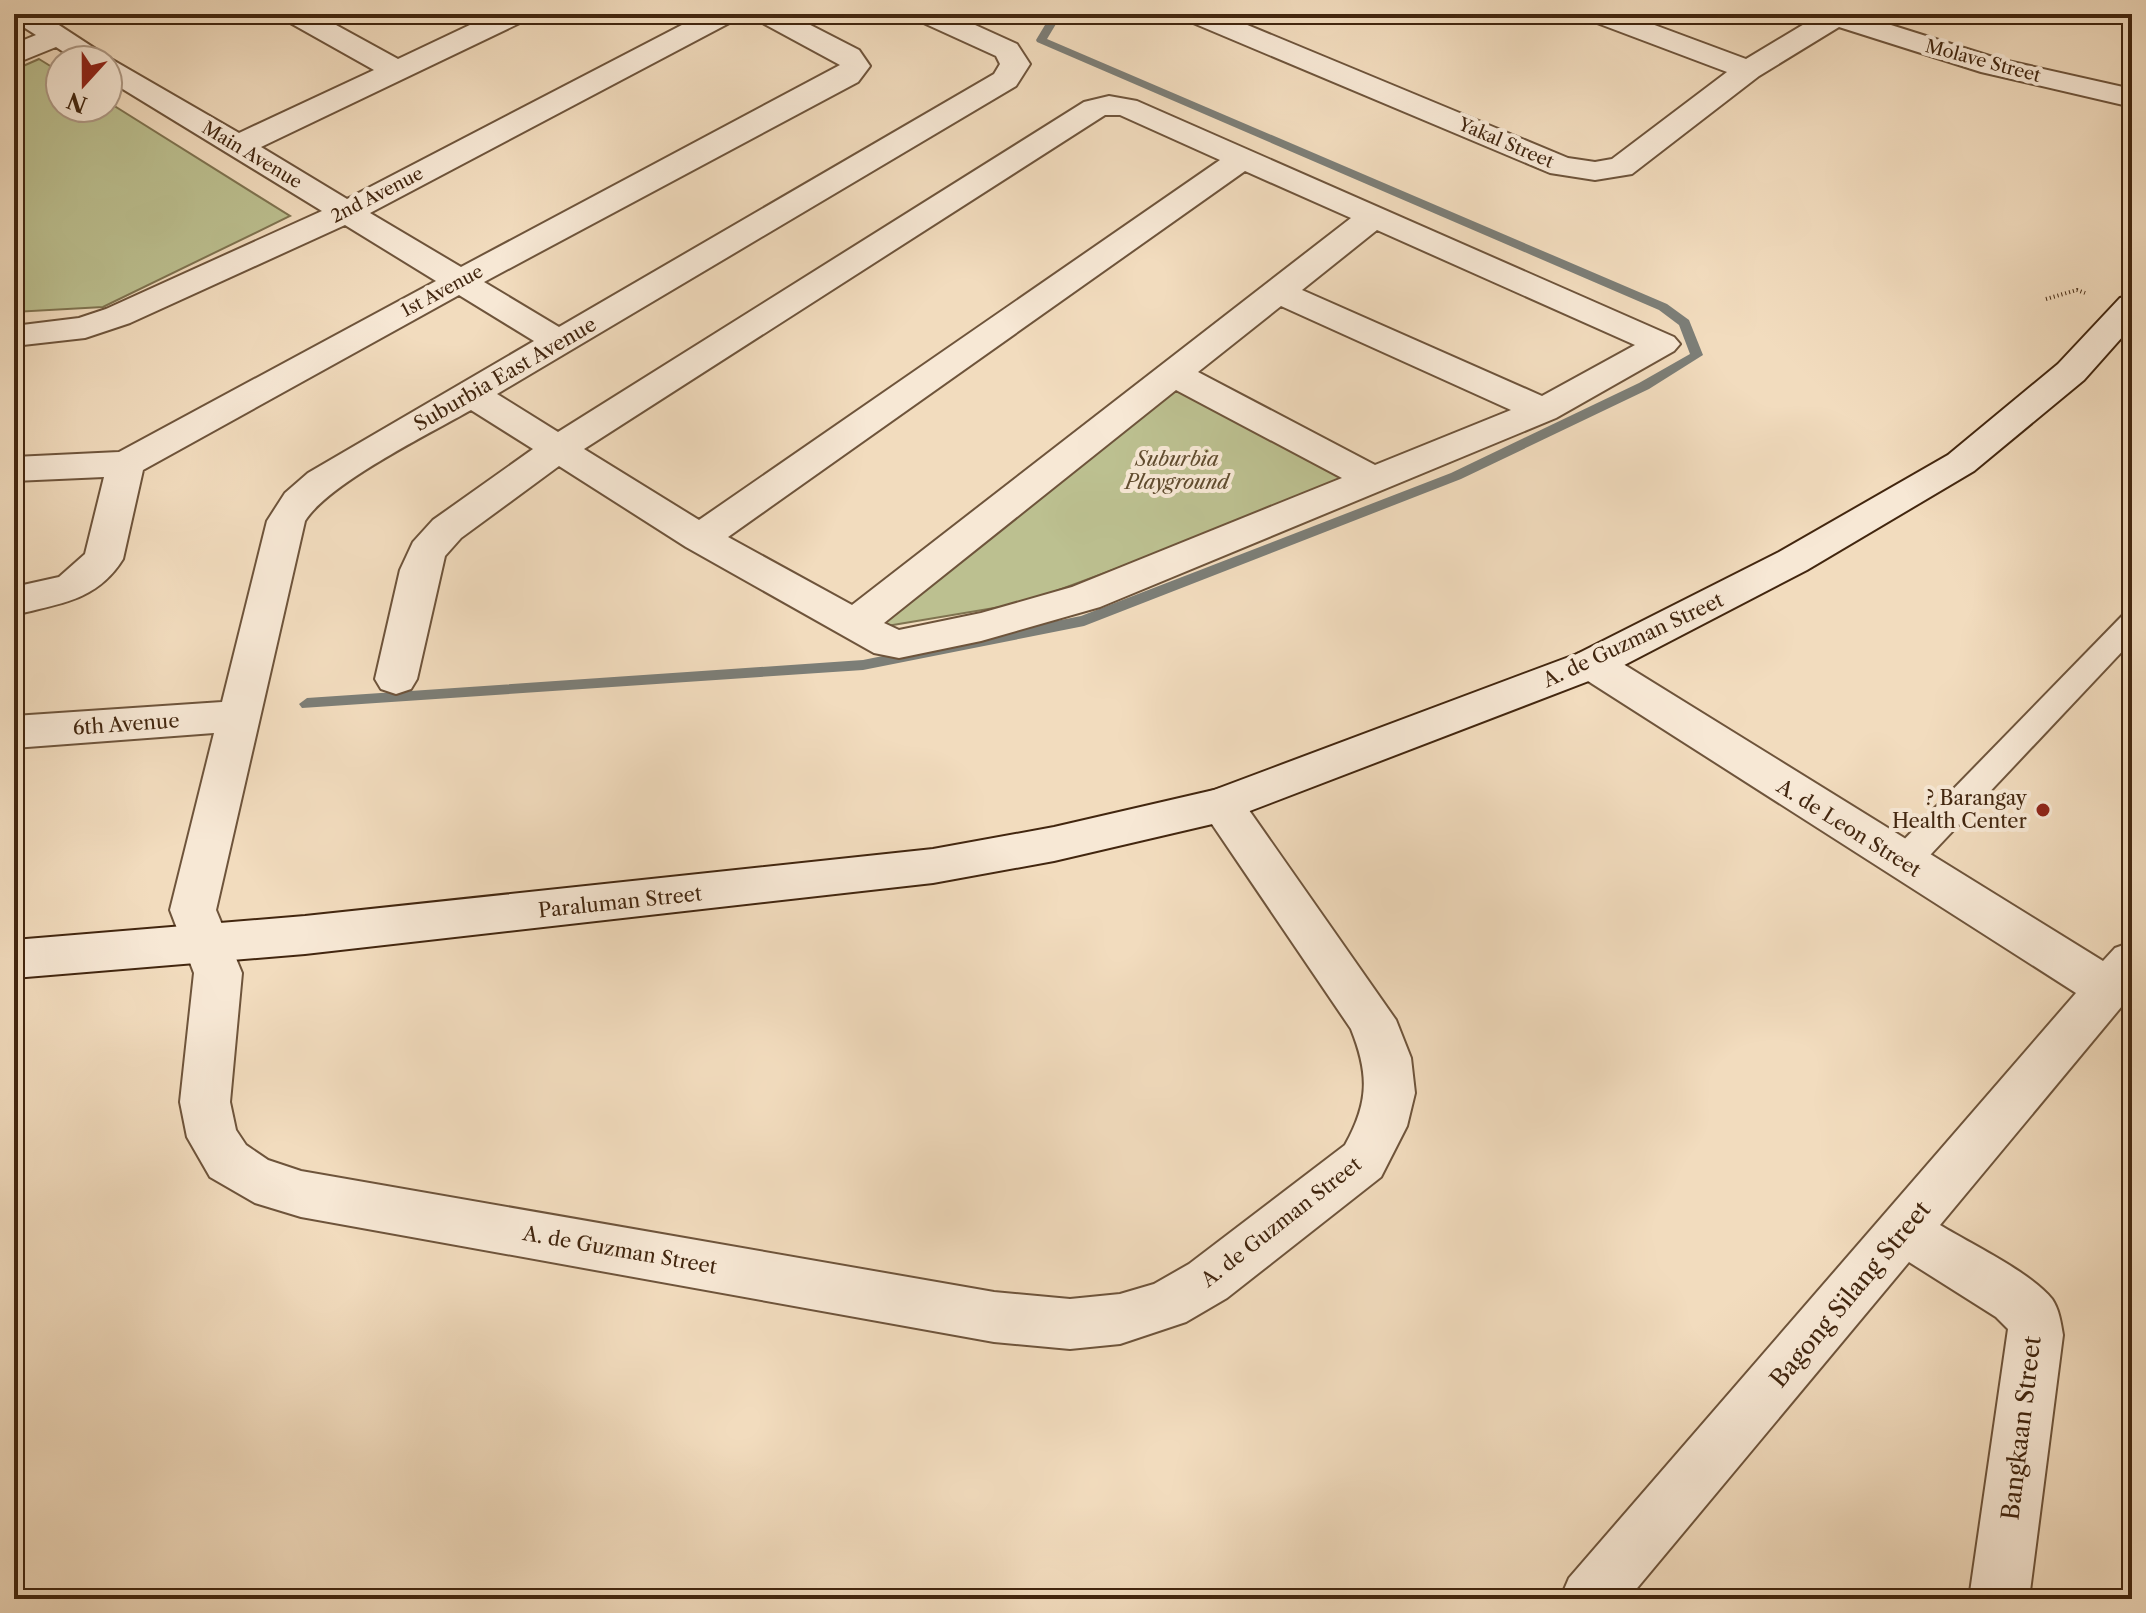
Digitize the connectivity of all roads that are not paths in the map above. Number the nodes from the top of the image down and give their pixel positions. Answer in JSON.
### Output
{"nodes":[{"id":1,"x":22,"y":14,"type":"edge"},
{"id":2,"x":295,"y":14,"type":"edge"},
{"id":3,"x":516,"y":14,"type":"edge"},
{"id":4,"x":725,"y":14,"type":"edge"},
{"id":5,"x":767,"y":14,"type":"edge"},
{"id":6,"x":927,"y":14,"type":"edge"},
{"id":7,"x":1196,"y":14,"type":"edge"},
{"id":8,"x":1599,"y":14,"type":"edge"},
{"id":9,"x":1837,"y":16,"type":"edge"},
{"id":10,"x":58,"y":36,"type":"junction"},
{"id":11,"x":71,"y":44,"type":"edge"},
{"id":12,"x":14,"y":55,"type":"edge"},
{"id":13,"x":397,"y":70,"type":"junction"},
{"id":14,"x":1749,"y":70,"type":"junction"},
{"id":15,"x":124,"y":77,"type":"edge"},
{"id":16,"x":2132,"y":98,"type":"edge"},
{"id":17,"x":237,"y":146,"type":"junction"},
{"id":18,"x":1242,"y":159,"type":"junction"},
{"id":19,"x":347,"y":212,"type":"junction"},
{"id":20,"x":1373,"y":217,"type":"junction"},
{"id":21,"x":460,"y":281,"type":"junction"},
{"id":22,"x":1278,"y":292,"type":"junction"},
{"id":23,"x":2132,"y":305,"type":"edge"},
{"id":24,"x":14,"y":336,"type":"edge"},
{"id":25,"x":560,"y":342,"type":"junction"},
{"id":26,"x":1174,"y":374,"type":"junction"},
{"id":27,"x":471,"y":394,"type":"junction"},
{"id":28,"x":1543,"y":410,"type":"junction"},
{"id":29,"x":559,"y":448,"type":"junction"},
{"id":30,"x":126,"y":464,"type":"junction"},
{"id":31,"x":14,"y":469,"type":"edge"},
{"id":32,"x":1375,"y":480,"type":"junction"},
{"id":33,"x":700,"y":538,"type":"junction"},
{"id":34,"x":14,"y":601,"type":"edge"},
{"id":35,"x":2132,"y":623,"type":"edge"},
{"id":36,"x":855,"y":624,"type":"junction"},
{"id":37,"x":1592,"y":664,"type":"junction"},
{"id":38,"x":396,"y":679,"type":"dead end"},
{"id":39,"x":238,"y":716,"type":"junction"},
{"id":40,"x":14,"y":732,"type":"edge"},
{"id":41,"x":1221,"y":805,"type":"junction"},
{"id":42,"x":1903,"y":862,"type":"junction"},
{"id":43,"x":206,"y":944,"type":"junction"},
{"id":44,"x":14,"y":959,"type":"edge"},
{"id":45,"x":2120,"y":975,"type":"edge"},
{"id":46,"x":1904,"y":1231,"type":"junction"},
{"id":47,"x":1590,"y":1599,"type":"edge"},
{"id":48,"x":1999,"y":1599,"type":"edge"}],
"edges":[{"from":1,"to":10,"type":"street"},
{"from":2,"to":13,"type":"street"},
{"from":3,"to":13,"type":"street"},
{"from":4,"to":19,"type":"street","name":"2nd Avenue"},
{"from":5,"to":21,"type":"street","name":"1st Avenue"},
{"from":6,"to":25,"type":"street","name":"Suburbia East Avenue"},
{"from":7,"to":14,"type":"street","name":"Yakal Street"},
{"from":8,"to":14,"type":"street"},
{"from":9,"to":14,"type":"street","name":"Yakal Street"},
{"from":9,"to":16,"type":"street","name":"Molave Street"},
{"from":10,"to":11,"type":"street"},
{"from":10,"to":12,"type":"street"},
{"from":13,"to":17,"type":"street"},
{"from":15,"to":17,"type":"street","name":"Main Avenue"},
{"from":17,"to":19,"type":"street","name":"Main Avenue"},
{"from":18,"to":20,"type":"street"},
{"from":18,"to":29,"type":"street"},
{"from":18,"to":33,"type":"street"},
{"from":19,"to":21,"type":"street","name":"Main Avenue"},
{"from":19,"to":24,"type":"street","name":"2nd Avenue"},
{"from":20,"to":22,"type":"street"},
{"from":20,"to":28,"type":"street"},
{"from":21,"to":25,"type":"street","name":"Main Avenue"},
{"from":21,"to":30,"type":"street","name":"1st Avenue"},
{"from":22,"to":26,"type":"street"},
{"from":22,"to":28,"type":"street"},
{"from":23,"to":37,"type":"street","name":"A. de Guzman Street"},
{"from":25,"to":27,"type":"street","name":"Suburbia East Avenue"},
{"from":26,"to":32,"type":"street"},
{"from":26,"to":36,"type":"street"},
{"from":27,"to":29,"type":"street"},
{"from":27,"to":39,"type":"street","name":"Suburbia East Avenue"},
{"from":28,"to":32,"type":"street"},
{"from":29,"to":33,"type":"street"},
{"from":29,"to":38,"type":"street"},
{"from":30,"to":31,"type":"street","name":"1st Avenue"},
{"from":30,"to":34,"type":"street"},
{"from":32,"to":36,"type":"street"},
{"from":33,"to":36,"type":"street"},
{"from":35,"to":42,"type":"lane"},
{"from":37,"to":41,"type":"street","name":"A. de Guzman Street"},
{"from":37,"to":42,"type":"street","name":"A. de Leon Street"},
{"from":39,"to":40,"type":"street","name":"6th Avenue"},
{"from":39,"to":43,"type":"street","name":"Suburbia East Avenue"},
{"from":41,"to":43,"type":"street","name":"Paraluman Street"},
{"from":41,"to":43,"type":"street","name":"A. de Guzman Street"},
{"from":42,"to":45,"type":"street","name":"A. de Leon Street"},
{"from":43,"to":44,"type":"street","name":"Paraluman Street"},
{"from":45,"to":46,"type":"street","name":"Bagong Silang Street"},
{"from":46,"to":47,"type":"street","name":"Bagong Silang Street"},
{"from":46,"to":48,"type":"street","name":"Bangkaan Street"}]}
